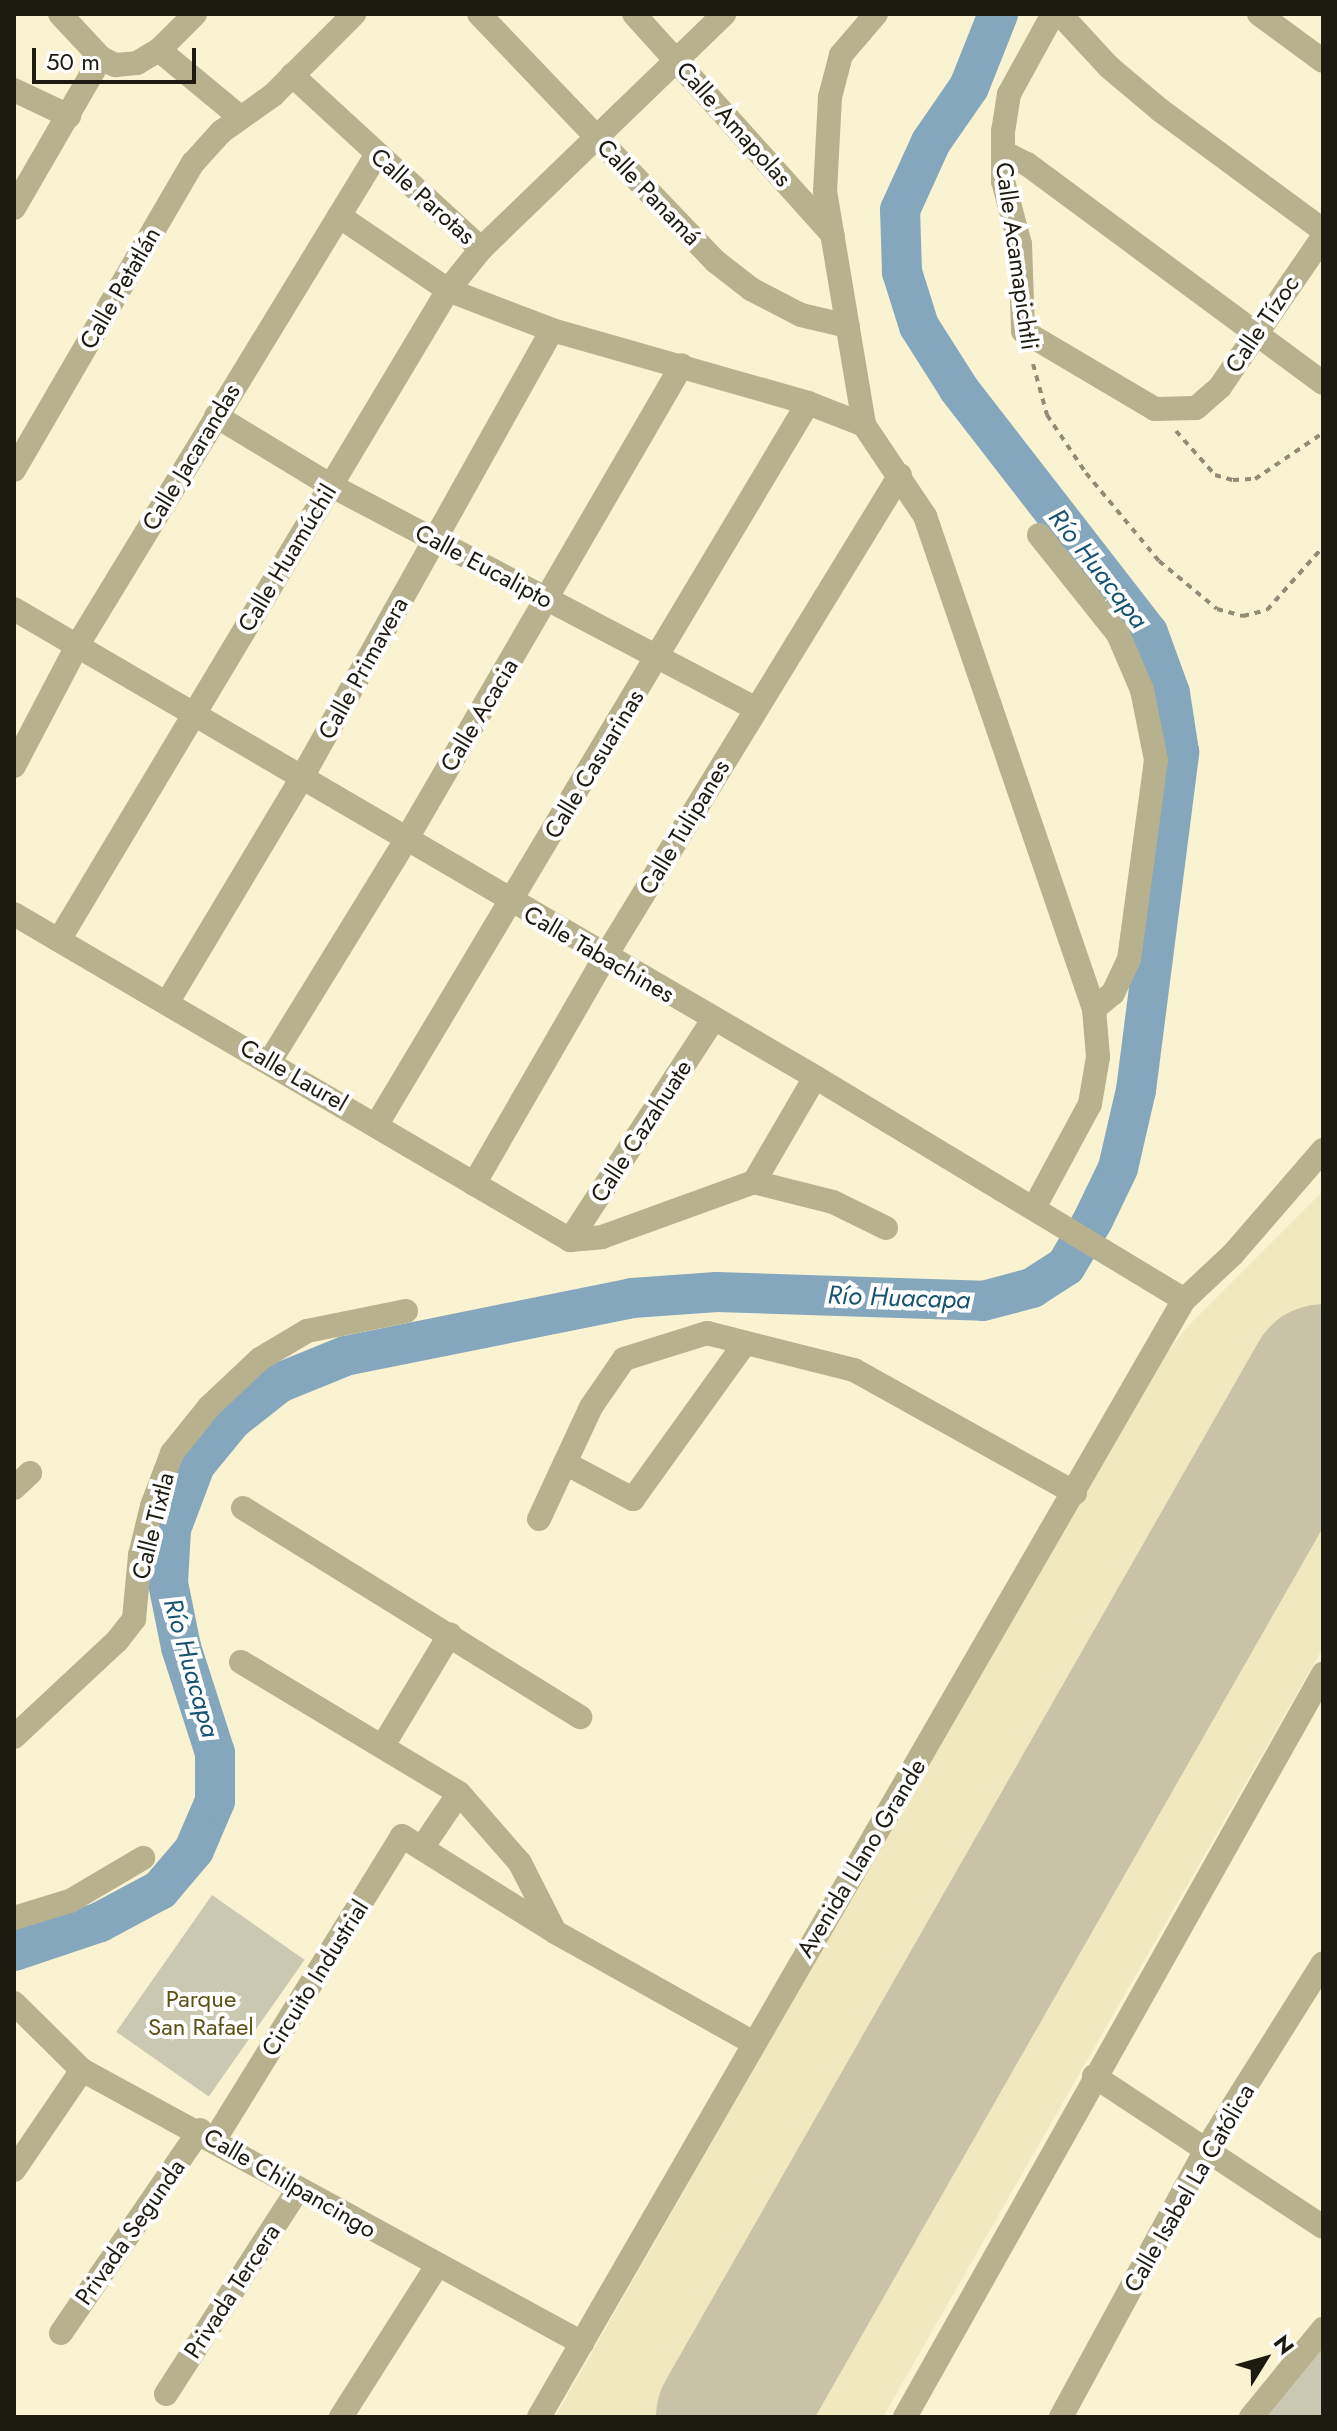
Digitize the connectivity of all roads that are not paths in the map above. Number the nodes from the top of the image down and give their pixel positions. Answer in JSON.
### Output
{"nodes":[{"id":1,"x":60,"y":14,"type":"edge"},
{"id":2,"x":195,"y":14,"type":"edge"},
{"id":3,"x":354,"y":14,"type":"edge"},
{"id":4,"x":479,"y":14,"type":"edge"},
{"id":5,"x":634,"y":14,"type":"edge"},
{"id":6,"x":724,"y":14,"type":"edge"},
{"id":7,"x":876,"y":14,"type":"edge"},
{"id":8,"x":1053,"y":14,"type":"edge"},
{"id":9,"x":1060,"y":14,"type":"edge"},
{"id":10,"x":1259,"y":14,"type":"edge"},
{"id":11,"x":159,"y":50,"type":"junction"},
{"id":12,"x":101,"y":58,"type":"junction"},
{"id":13,"x":678,"y":60,"type":"junction"},
{"id":14,"x":1323,"y":61,"type":"edge"},
{"id":15,"x":292,"y":75,"type":"junction"},
{"id":16,"x":14,"y":90,"type":"edge"},
{"id":17,"x":69,"y":116,"type":"junction"},
{"id":18,"x":240,"y":117,"type":"junction"},
{"id":19,"x":597,"y":138,"type":"junction"},
{"id":20,"x":1003,"y":152,"type":"junction"},
{"id":21,"x":377,"y":154,"type":"junction"},
{"id":22,"x":14,"y":208,"type":"edge"},
{"id":23,"x":339,"y":216,"type":"junction"},
{"id":24,"x":1323,"y":230,"type":"edge"},
{"id":25,"x":833,"y":235,"type":"junction"},
{"id":26,"x":1323,"y":237,"type":"edge"},
{"id":27,"x":481,"y":249,"type":"junction"},
{"id":28,"x":448,"y":290,"type":"junction"},
{"id":29,"x":848,"y":326,"type":"junction"},
{"id":30,"x":552,"y":330,"type":"junction"},
{"id":31,"x":1255,"y":331,"type":"junction"},
{"id":32,"x":682,"y":365,"type":"junction"},
{"id":33,"x":1323,"y":383,"type":"edge"},
{"id":34,"x":808,"y":403,"type":"junction"},
{"id":35,"x":1196,"y":408,"type":"joint"},
{"id":36,"x":216,"y":416,"type":"junction"},
{"id":37,"x":864,"y":425,"type":"junction"},
{"id":38,"x":14,"y":470,"type":"edge"},
{"id":39,"x":900,"y":475,"type":"junction"},
{"id":40,"x":330,"y":485,"type":"junction"},
{"id":41,"x":1039,"y":535,"type":"dead end"},
{"id":42,"x":436,"y":539,"type":"junction"},
{"id":43,"x":547,"y":601,"type":"junction"},
{"id":44,"x":14,"y":609,"type":"edge"},
{"id":45,"x":77,"y":646,"type":"junction"},
{"id":46,"x":657,"y":658,"type":"junction"},
{"id":47,"x":756,"y":709,"type":"junction"},
{"id":48,"x":194,"y":715,"type":"junction"},
{"id":49,"x":14,"y":766,"type":"edge"},
{"id":50,"x":301,"y":779,"type":"junction"},
{"id":51,"x":406,"y":840,"type":"junction"},
{"id":52,"x":513,"y":903,"type":"junction"},
{"id":53,"x":14,"y":914,"type":"edge"},
{"id":54,"x":59,"y":940,"type":"junction"},
{"id":55,"x":605,"y":957,"type":"junction"},
{"id":56,"x":167,"y":1003,"type":"junction"},
{"id":57,"x":1094,"y":1009,"type":"junction"},
{"id":58,"x":712,"y":1021,"type":"junction"},
{"id":59,"x":270,"y":1061,"type":"junction"},
{"id":60,"x":815,"y":1077,"type":"junction"},
{"id":61,"x":377,"y":1124,"type":"junction"},
{"id":62,"x":1323,"y":1150,"type":"edge"},
{"id":63,"x":754,"y":1182,"type":"junction"},
{"id":64,"x":474,"y":1184,"type":"junction"},
{"id":65,"x":1040,"y":1214,"type":"junction"},
{"id":66,"x":886,"y":1228,"type":"dead end"},
{"id":67,"x":570,"y":1240,"type":"junction"},
{"id":68,"x":1184,"y":1300,"type":"junction"},
{"id":69,"x":406,"y":1311,"type":"dead end"},
{"id":70,"x":745,"y":1343,"type":"junction"},
{"id":71,"x":565,"y":1463,"type":"junction"},
{"id":72,"x":1075,"y":1493,"type":"junction"},
{"id":73,"x":243,"y":1508,"type":"dead end"},
{"id":74,"x":539,"y":1519,"type":"dead end"},
{"id":75,"x":450,"y":1634,"type":"junction"},
{"id":76,"x":241,"y":1662,"type":"dead end"},
{"id":77,"x":1323,"y":1674,"type":"edge"},
{"id":78,"x":580,"y":1717,"type":"dead end"},
{"id":79,"x":14,"y":1737,"type":"edge"},
{"id":80,"x":384,"y":1744,"type":"junction"},
{"id":81,"x":459,"y":1793,"type":"junction"},
{"id":82,"x":422,"y":1848,"type":"junction"},
{"id":83,"x":143,"y":1858,"type":"dead end"},
{"id":84,"x":14,"y":1918,"type":"edge"},
{"id":85,"x":555,"y":1932,"type":"junction"},
{"id":86,"x":1323,"y":1963,"type":"edge"},
{"id":87,"x":14,"y":2003,"type":"edge"},
{"id":88,"x":752,"y":2042,"type":"junction"},
{"id":89,"x":82,"y":2070,"type":"junction"},
{"id":90,"x":1094,"y":2076,"type":"junction"},
{"id":91,"x":208,"y":2135,"type":"junction"},
{"id":92,"x":1207,"y":2148,"type":"junction"},
{"id":93,"x":14,"y":2170,"type":"edge"},
{"id":94,"x":298,"y":2189,"type":"junction"},
{"id":95,"x":1323,"y":2227,"type":"edge"},
{"id":96,"x":437,"y":2266,"type":"junction"},
{"id":97,"x":1323,"y":2329,"type":"edge"},
{"id":98,"x":61,"y":2333,"type":"dead end"},
{"id":99,"x":582,"y":2343,"type":"junction"},
{"id":100,"x":166,"y":2394,"type":"dead end"},
{"id":101,"x":341,"y":2417,"type":"edge"},
{"id":102,"x":539,"y":2417,"type":"edge"},
{"id":103,"x":905,"y":2417,"type":"edge"},
{"id":104,"x":1061,"y":2417,"type":"edge"},
{"id":105,"x":1251,"y":2417,"type":"edge"}],
"edges":[{"from":1,"to":12,"type":"street"},
{"from":2,"to":11,"type":"street"},
{"from":3,"to":15,"type":"street"},
{"from":4,"to":19,"type":"street","name":"Calle Panamá"},
{"from":5,"to":13,"type":"street","name":"Calle Amapolas"},
{"from":6,"to":13,"type":"street"},
{"from":7,"to":25,"type":"street"},
{"from":8,"to":20,"type":"street","name":"Calle Acamapichtli"},
{"from":9,"to":24,"type":"street"},
{"from":10,"to":14,"type":"street"},
{"from":11,"to":12,"type":"street"},
{"from":11,"to":18,"type":"street"},
{"from":12,"to":17,"type":"street"},
{"from":13,"to":19,"type":"street"},
{"from":13,"to":25,"type":"street","name":"Calle Amapolas"},
{"from":15,"to":18,"type":"street"},
{"from":15,"to":21,"type":"street","name":"Calle Parotas"},
{"from":16,"to":17,"type":"street"},
{"from":17,"to":22,"type":"street"},
{"from":18,"to":38,"type":"street","name":"Calle Petatlán"},
{"from":19,"to":27,"type":"street"},
{"from":19,"to":29,"type":"street","name":"Calle Panamá"},
{"from":20,"to":31,"type":"street"},
{"from":20,"to":35,"type":"street","name":"Calle Acamapichtli"},
{"from":21,"to":23,"type":"street","name":"Calle Jacarandas"},
{"from":21,"to":27,"type":"street","name":"Calle Parotas"},
{"from":23,"to":28,"type":"street"},
{"from":23,"to":36,"type":"street","name":"Calle Jacarandas"},
{"from":25,"to":29,"type":"street"},
{"from":26,"to":31,"type":"street","name":"Calle Tízoc"},
{"from":27,"to":28,"type":"street","name":"Calle Parotas"},
{"from":28,"to":30,"type":"street"},
{"from":28,"to":40,"type":"street","name":"Calle Huamúchil"},
{"from":29,"to":37,"type":"street"},
{"from":30,"to":32,"type":"street"},
{"from":30,"to":42,"type":"street","name":"Calle Primavera"},
{"from":31,"to":33,"type":"street"},
{"from":31,"to":35,"type":"street","name":"Calle Tízoc"},
{"from":32,"to":34,"type":"street"},
{"from":32,"to":43,"type":"street","name":"Calle Acacia"},
{"from":34,"to":37,"type":"street"},
{"from":34,"to":46,"type":"street","name":"Calle Casuarinas"},
{"from":36,"to":40,"type":"street","name":"Calle Eucalipto"},
{"from":36,"to":45,"type":"street","name":"Calle Jacarandas"},
{"from":37,"to":39,"type":"street"},
{"from":39,"to":47,"type":"street","name":"Calle Tulipanes"},
{"from":39,"to":57,"type":"street"},
{"from":40,"to":42,"type":"street","name":"Calle Eucalipto"},
{"from":40,"to":48,"type":"street","name":"Calle Huamúchil"},
{"from":41,"to":57,"type":"street"},
{"from":42,"to":43,"type":"street","name":"Calle Eucalipto"},
{"from":42,"to":50,"type":"street","name":"Calle Primavera"},
{"from":43,"to":46,"type":"street","name":"Calle Eucalipto"},
{"from":43,"to":51,"type":"street","name":"Calle Acacia"},
{"from":44,"to":45,"type":"street","name":"Calle Tabachines"},
{"from":45,"to":48,"type":"street","name":"Calle Tabachines"},
{"from":45,"to":49,"type":"street","name":"Calle Jacarandas"},
{"from":46,"to":47,"type":"street","name":"Calle Eucalipto"},
{"from":46,"to":52,"type":"street","name":"Calle Casuarinas"},
{"from":47,"to":55,"type":"street","name":"Calle Tulipanes"},
{"from":48,"to":50,"type":"street","name":"Calle Tabachines"},
{"from":48,"to":54,"type":"street","name":"Calle Huamúchil"},
{"from":50,"to":51,"type":"street","name":"Calle Tabachines"},
{"from":50,"to":56,"type":"street","name":"Calle Primavera"},
{"from":51,"to":52,"type":"street","name":"Calle Tabachines"},
{"from":51,"to":59,"type":"street","name":"Calle Acacia"},
{"from":52,"to":55,"type":"street","name":"Calle Tabachines"},
{"from":52,"to":61,"type":"street","name":"Calle Casuarinas"},
{"from":53,"to":54,"type":"street","name":"Calle Laurel"},
{"from":54,"to":56,"type":"street","name":"Calle Laurel"},
{"from":55,"to":58,"type":"street","name":"Calle Tabachines"},
{"from":55,"to":64,"type":"street","name":"Calle Tulipanes"},
{"from":56,"to":59,"type":"street","name":"Calle Laurel"},
{"from":57,"to":65,"type":"street"},
{"from":58,"to":60,"type":"street","name":"Calle Tabachines"},
{"from":58,"to":67,"type":"street","name":"Calle Cazahuate"},
{"from":59,"to":61,"type":"street","name":"Calle Laurel"},
{"from":60,"to":63,"type":"street"},
{"from":60,"to":65,"type":"street","name":"Calle Tabachines"},
{"from":61,"to":64,"type":"street","name":"Calle Laurel"},
{"from":62,"to":68,"type":"street","name":"Avenida Llano Grande"},
{"from":63,"to":66,"type":"street"},
{"from":63,"to":67,"type":"street"},
{"from":64,"to":67,"type":"street","name":"Calle Laurel"},
{"from":65,"to":68,"type":"street","name":"Calle Tabachines"},
{"from":68,"to":72,"type":"street","name":"Avenida Llano Grande"},
{"from":69,"to":79,"type":"street","name":"Calle Tixtla"},
{"from":70,"to":71,"type":"street"},
{"from":70,"to":71,"type":"street"},
{"from":70,"to":72,"type":"street"},
{"from":71,"to":74,"type":"street"},
{"from":72,"to":88,"type":"street","name":"Avenida Llano Grande"},
{"from":73,"to":75,"type":"street"},
{"from":75,"to":78,"type":"street"},
{"from":75,"to":80,"type":"street"},
{"from":76,"to":80,"type":"street"},
{"from":77,"to":90,"type":"street"},
{"from":80,"to":81,"type":"street"},
{"from":81,"to":82,"type":"street"},
{"from":81,"to":85,"type":"street"},
{"from":82,"to":85,"type":"street"},
{"from":82,"to":91,"type":"street","name":"Circuito Industrial"},
{"from":83,"to":84,"type":"street"},
{"from":85,"to":88,"type":"street"},
{"from":86,"to":92,"type":"street","name":"Calle Isabel La Católica"},
{"from":87,"to":89,"type":"street","name":"Calle Chilpancingo"},
{"from":88,"to":99,"type":"street","name":"Avenida Llano Grande"},
{"from":89,"to":91,"type":"street","name":"Calle Chilpancingo"},
{"from":89,"to":93,"type":"street"},
{"from":90,"to":92,"type":"street"},
{"from":90,"to":103,"type":"street"},
{"from":91,"to":94,"type":"street","name":"Calle Chilpancingo"},
{"from":91,"to":98,"type":"street","name":"Privada Segunda"},
{"from":92,"to":95,"type":"street"},
{"from":92,"to":104,"type":"street","name":"Calle Isabel La Católica"},
{"from":94,"to":96,"type":"street","name":"Calle Chilpancingo"},
{"from":94,"to":100,"type":"street","name":"Privada Tercera"},
{"from":96,"to":99,"type":"street","name":"Calle Chilpancingo"},
{"from":96,"to":101,"type":"street"},
{"from":97,"to":105,"type":"street"},
{"from":99,"to":102,"type":"street","name":"Avenida Llano Grande"}]}
